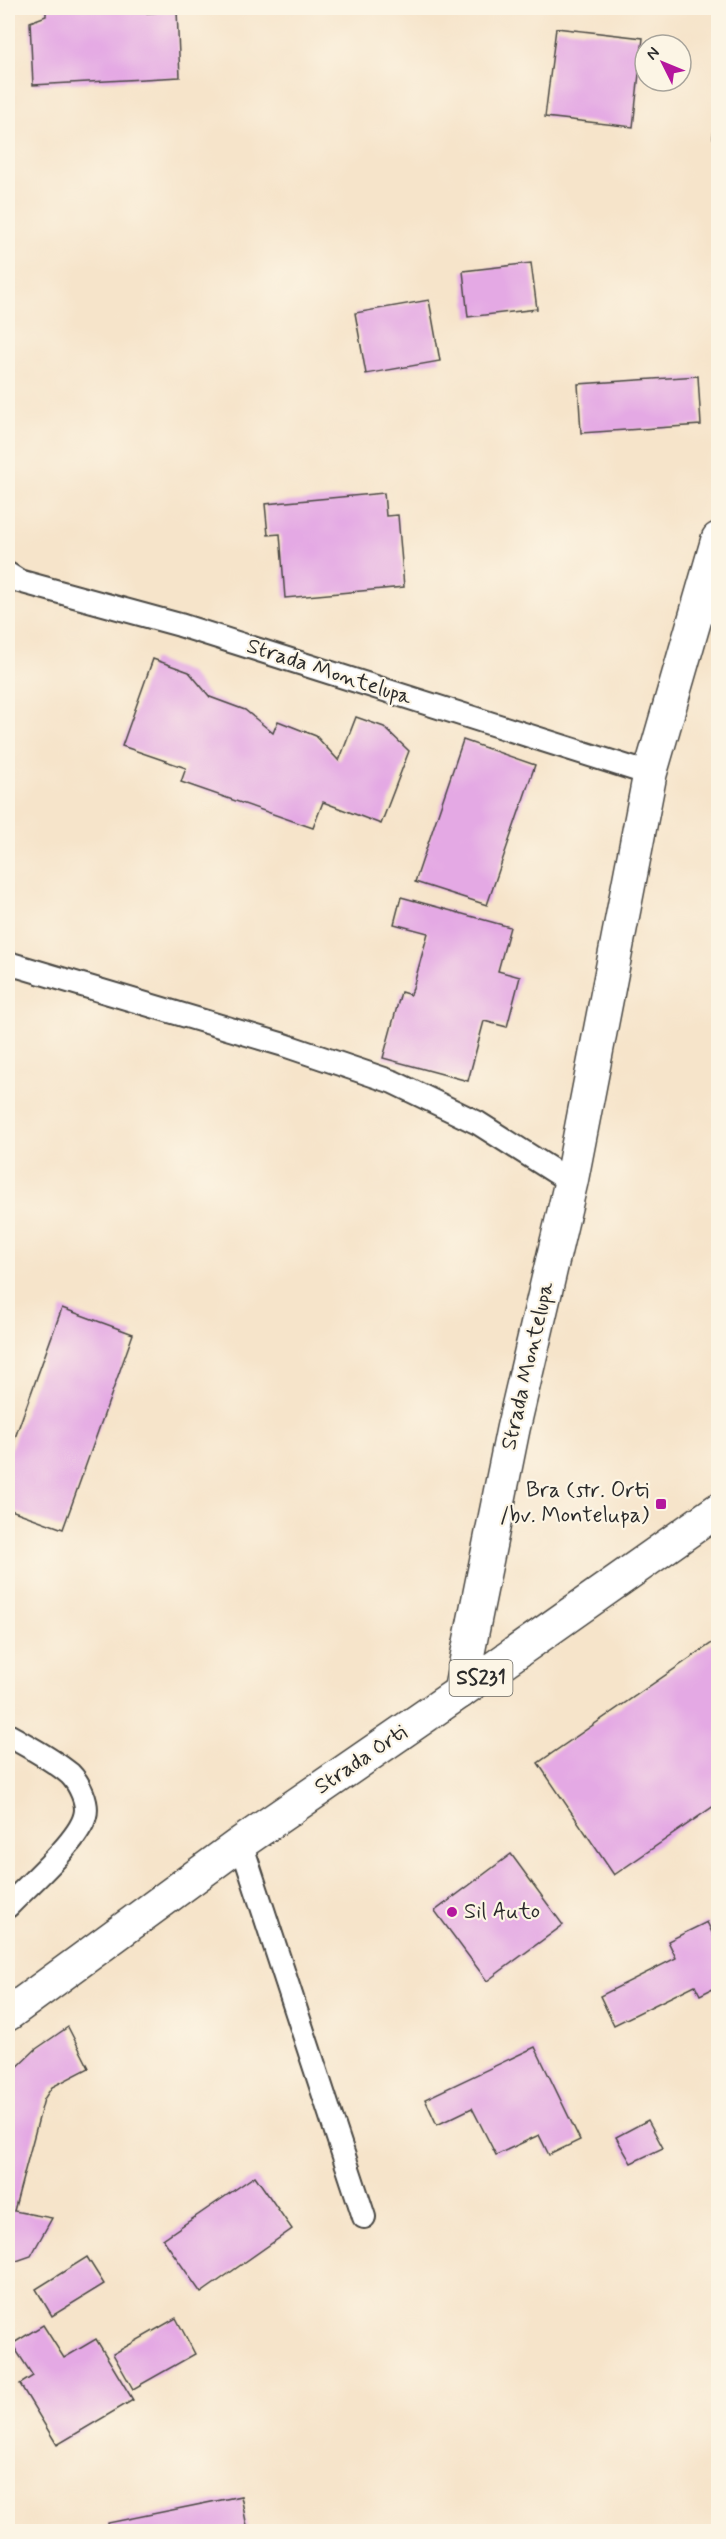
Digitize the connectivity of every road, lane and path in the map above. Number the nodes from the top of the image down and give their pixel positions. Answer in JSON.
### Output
{"nodes":[{"id":1,"x":718,"y":539,"type":"edge"},
{"id":2,"x":8,"y":574,"type":"edge"},
{"id":3,"x":650,"y":774,"type":"junction"},
{"id":4,"x":8,"y":963,"type":"edge"},
{"id":5,"x":570,"y":1182,"type":"junction"},
{"id":6,"x":718,"y":1509,"type":"edge"},
{"id":7,"x":460,"y":1692,"type":"junction"},
{"id":8,"x":8,"y":1735,"type":"edge"},
{"id":9,"x":241,"y":1843,"type":"junction"},
{"id":10,"x":8,"y":1906,"type":"edge"},
{"id":11,"x":8,"y":2014,"type":"edge"},
{"id":12,"x":364,"y":2217,"type":"dead end"}],
"edges":[{"from":1,"to":3,"type":"street","name":"Strada Montelupa"},
{"from":2,"to":3,"type":"lane","name":"Strada Montelupa"},
{"from":3,"to":5,"type":"street","name":"Strada Montelupa"},
{"from":4,"to":5,"type":"lane"},
{"from":5,"to":7,"type":"street","name":"Strada Montelupa"},
{"from":6,"to":7,"type":"street","name":"Strada Orti","number":"SS231"},
{"from":7,"to":9,"type":"street","name":"Strada Orti","number":"SS231"},
{"from":8,"to":10,"type":"lane"},
{"from":9,"to":11,"type":"street","name":"Strada Orti","number":"SS231"},
{"from":9,"to":12,"type":"lane"}]}
